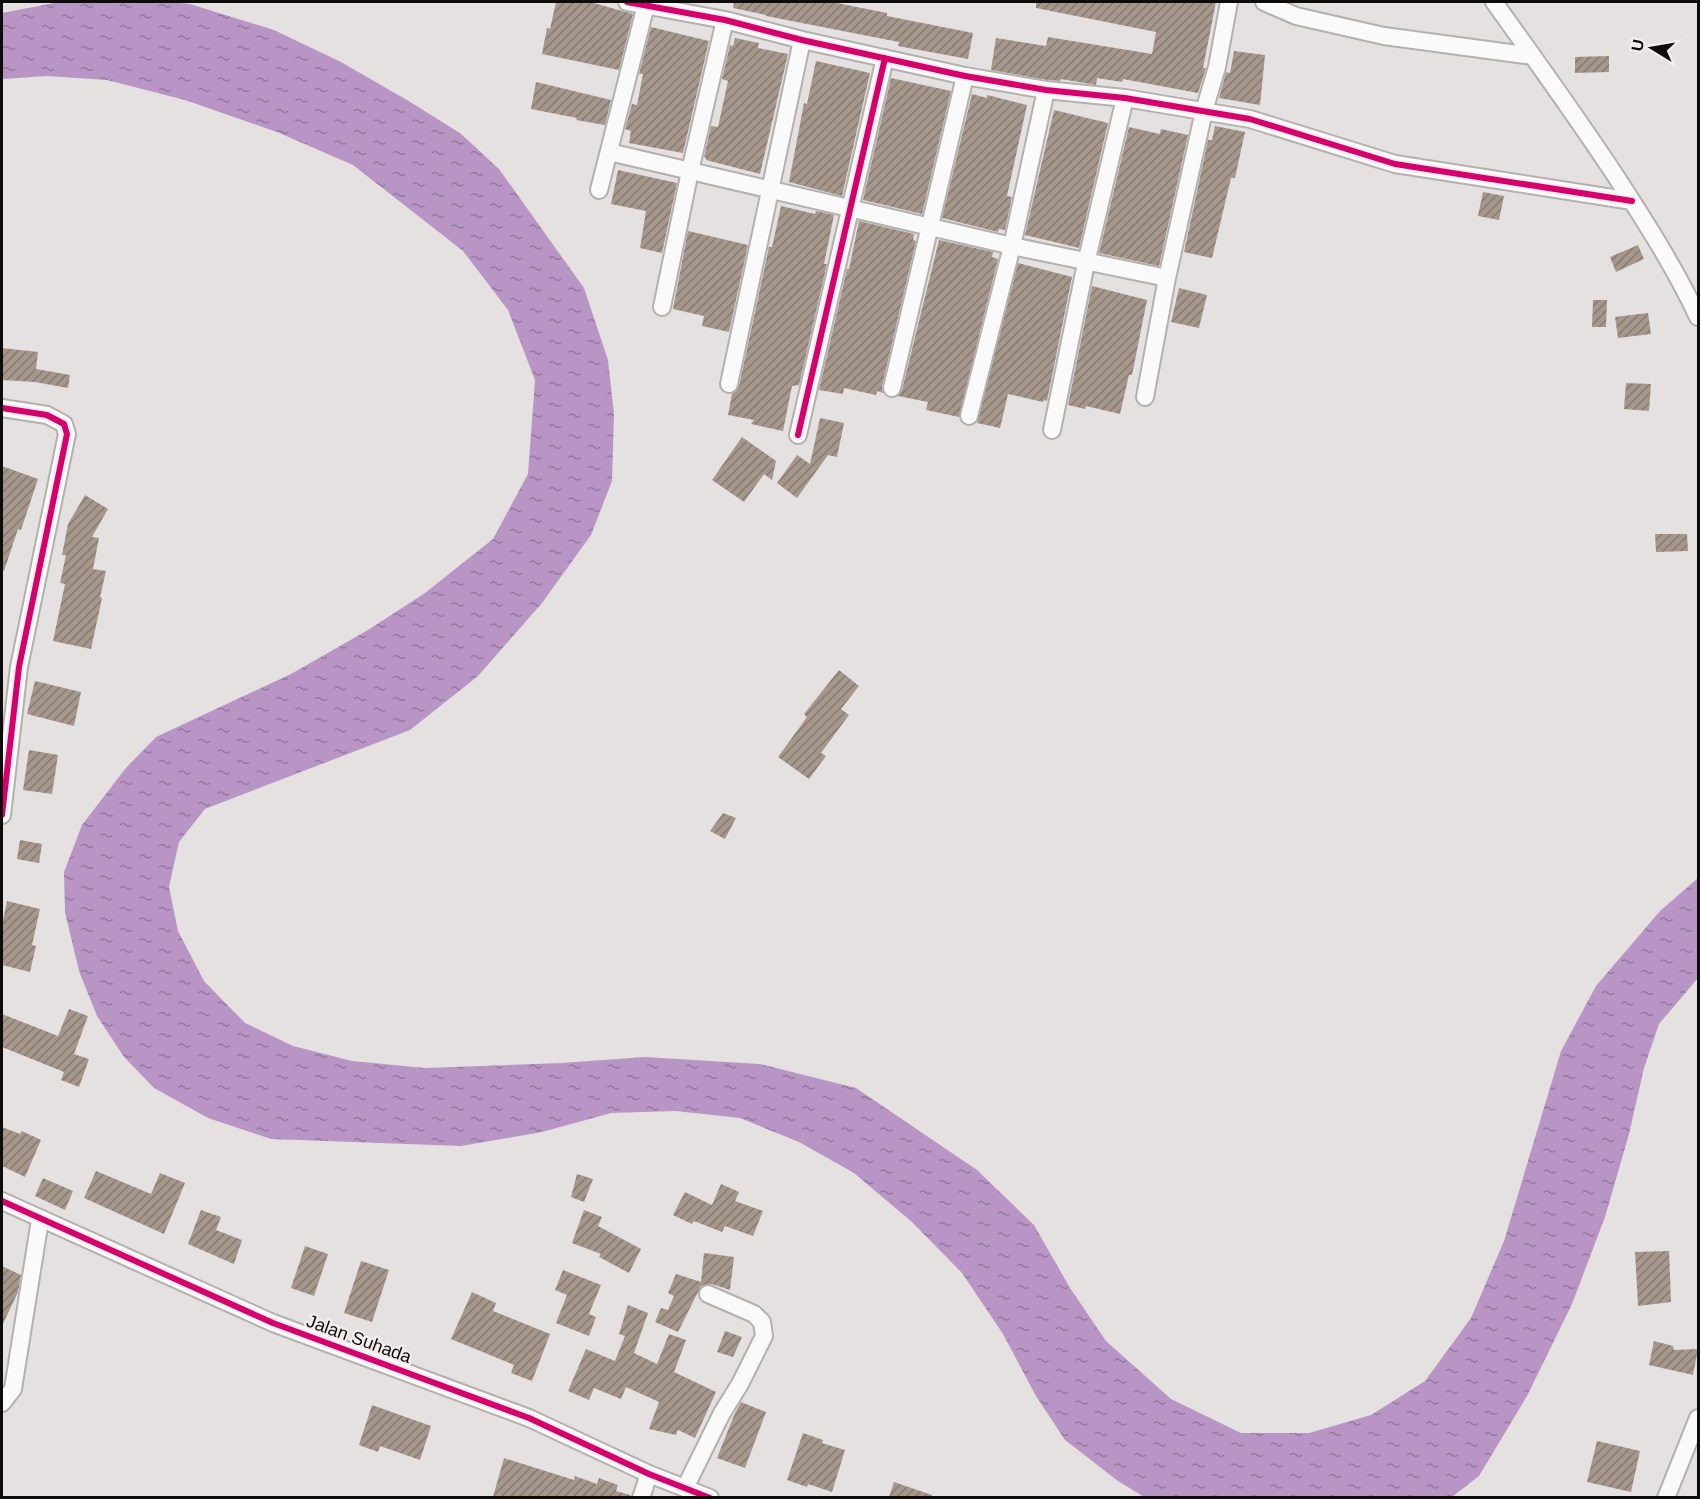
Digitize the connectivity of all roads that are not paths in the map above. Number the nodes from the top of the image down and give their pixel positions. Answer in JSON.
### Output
{"nodes":[{"id":1,"x":627,"y":2,"type":"edge"},
{"id":2,"x":1229,"y":2,"type":"edge"},
{"id":3,"x":1264,"y":2,"type":"edge"},
{"id":4,"x":1494,"y":2,"type":"edge"},
{"id":5,"x":646,"y":5,"type":"junction"},
{"id":6,"x":725,"y":20,"type":"junction"},
{"id":7,"x":802,"y":40,"type":"junction"},
{"id":8,"x":1533,"y":56,"type":"junction"},
{"id":9,"x":885,"y":58,"type":"junction"},
{"id":10,"x":965,"y":76,"type":"junction"},
{"id":11,"x":1046,"y":90,"type":"junction"},
{"id":12,"x":1125,"y":98,"type":"junction"},
{"id":13,"x":1204,"y":111,"type":"junction"},
{"id":14,"x":609,"y":152,"type":"junction"},
{"id":15,"x":690,"y":171,"type":"junction"},
{"id":16,"x":599,"y":190,"type":"dead end"},
{"id":17,"x":771,"y":190,"type":"junction"},
{"id":18,"x":1632,"y":201,"type":"junction"},
{"id":19,"x":849,"y":209,"type":"junction"},
{"id":20,"x":930,"y":226,"type":"junction"},
{"id":21,"x":1012,"y":246,"type":"junction"},
{"id":22,"x":1086,"y":263,"type":"junction"},
{"id":23,"x":1167,"y":278,"type":"junction"},
{"id":24,"x":662,"y":307,"type":"dead end"},
{"id":25,"x":1698,"y":317,"type":"edge"},
{"id":26,"x":729,"y":384,"type":"dead end"},
{"id":27,"x":892,"y":388,"type":"dead end"},
{"id":28,"x":1145,"y":397,"type":"dead end"},
{"id":29,"x":2,"y":408,"type":"edge"},
{"id":30,"x":969,"y":416,"type":"dead end"},
{"id":31,"x":1052,"y":430,"type":"dead end"},
{"id":32,"x":798,"y":435,"type":"dead end"},
{"id":33,"x":2,"y":815,"type":"edge"},
{"id":34,"x":2,"y":1201,"type":"edge"},
{"id":35,"x":40,"y":1220,"type":"junction"},
{"id":36,"x":708,"y":1294,"type":"dead end"},
{"id":37,"x":2,"y":1402,"type":"edge"},
{"id":38,"x":1698,"y":1418,"type":"edge"},
{"id":39,"x":649,"y":1474,"type":"junction"},
{"id":40,"x":685,"y":1488,"type":"junction"},
{"id":41,"x":641,"y":1497,"type":"edge"},
{"id":42,"x":710,"y":1497,"type":"edge"},
{"id":43,"x":1666,"y":1497,"type":"edge"}],
"edges":[{"from":1,"to":5,"type":"street"},
{"from":2,"to":13,"type":"street"},
{"from":3,"to":8,"type":"street"},
{"from":4,"to":8,"type":"street"},
{"from":5,"to":6,"type":"street"},
{"from":5,"to":14,"type":"street"},
{"from":6,"to":7,"type":"street"},
{"from":6,"to":15,"type":"street"},
{"from":7,"to":9,"type":"street"},
{"from":7,"to":17,"type":"street"},
{"from":8,"to":18,"type":"street"},
{"from":9,"to":10,"type":"street"},
{"from":9,"to":19,"type":"street"},
{"from":10,"to":11,"type":"street"},
{"from":10,"to":20,"type":"street"},
{"from":11,"to":12,"type":"street"},
{"from":11,"to":21,"type":"street"},
{"from":12,"to":13,"type":"street"},
{"from":12,"to":22,"type":"street"},
{"from":13,"to":18,"type":"street"},
{"from":13,"to":23,"type":"street"},
{"from":14,"to":15,"type":"street"},
{"from":14,"to":16,"type":"street"},
{"from":15,"to":17,"type":"street"},
{"from":15,"to":24,"type":"street"},
{"from":17,"to":19,"type":"street"},
{"from":17,"to":26,"type":"street"},
{"from":18,"to":25,"type":"street"},
{"from":19,"to":20,"type":"street"},
{"from":19,"to":32,"type":"street"},
{"from":20,"to":21,"type":"street"},
{"from":20,"to":27,"type":"street"},
{"from":21,"to":22,"type":"street"},
{"from":21,"to":30,"type":"street"},
{"from":22,"to":23,"type":"street"},
{"from":22,"to":31,"type":"street"},
{"from":23,"to":28,"type":"street"},
{"from":29,"to":33,"type":"street"},
{"from":34,"to":35,"type":"street","name":"Jalan Suhada"},
{"from":35,"to":37,"type":"street"},
{"from":35,"to":39,"type":"street","name":"Jalan Suhada"},
{"from":36,"to":40,"type":"street"},
{"from":38,"to":43,"type":"street"},
{"from":39,"to":40,"type":"street","name":"Jalan Suhada"},
{"from":39,"to":41,"type":"street"},
{"from":40,"to":42,"type":"street","name":"Jalan Suhada"}]}
